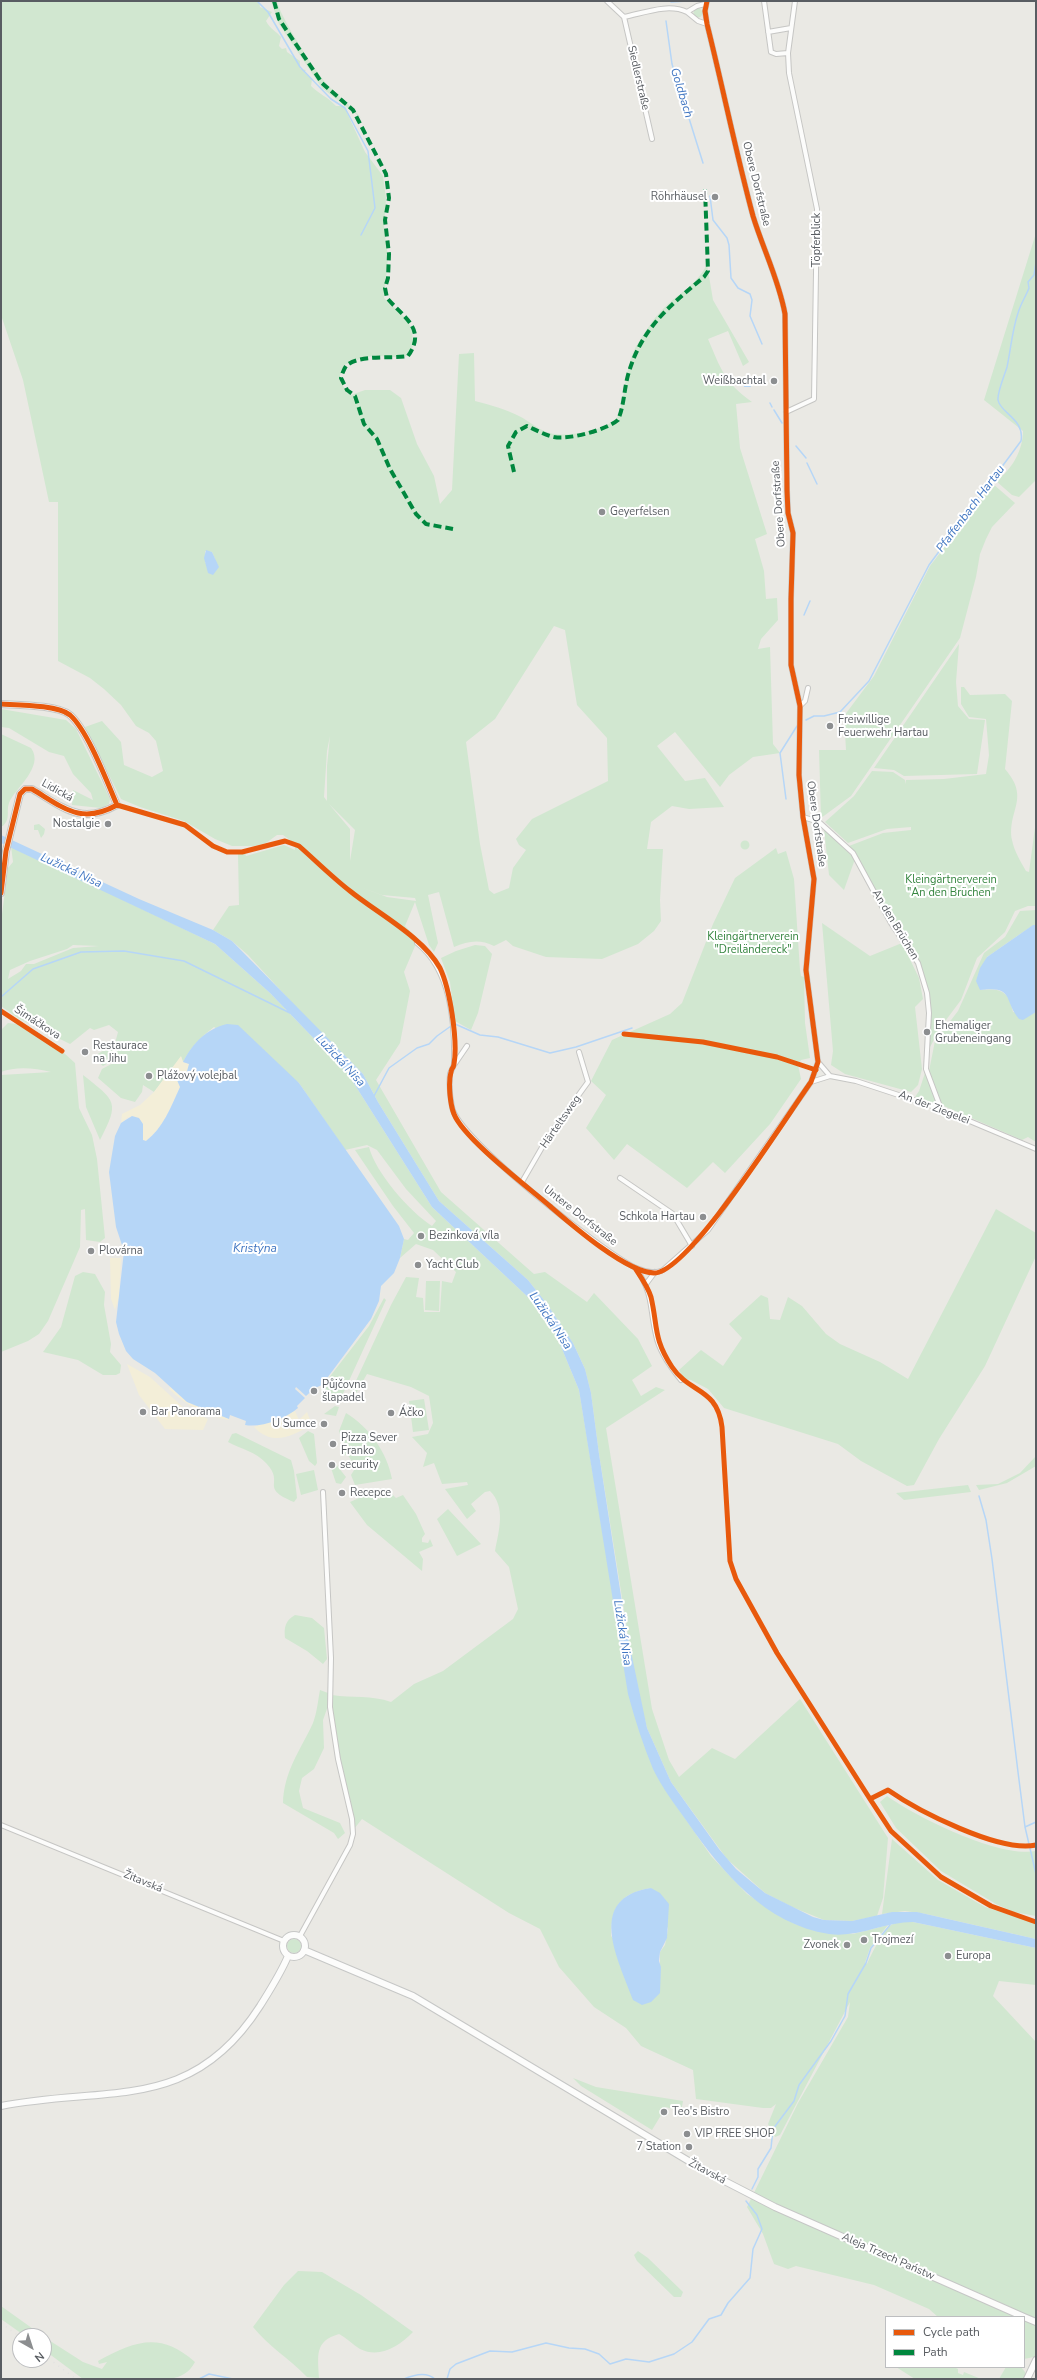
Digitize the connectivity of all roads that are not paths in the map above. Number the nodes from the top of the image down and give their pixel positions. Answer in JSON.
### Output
{"nodes":[{"id":1,"x":606,"y":1,"type":"edge"},
{"id":2,"x":764,"y":1,"type":"edge"},
{"id":3,"x":795,"y":1,"type":"edge"},
{"id":4,"x":706,"y":3,"type":"edge"},
{"id":5,"x":688,"y":12,"type":"junction"},
{"id":6,"x":624,"y":18,"type":"junction"},
{"id":7,"x":707,"y":24,"type":"junction"},
{"id":8,"x":791,"y":28,"type":"junction"},
{"id":9,"x":768,"y":32,"type":"junction"},
{"id":10,"x":788,"y":53,"type":"junction"},
{"id":11,"x":652,"y":139,"type":"dead end"},
{"id":12,"x":786,"y":412,"type":"junction"},
{"id":13,"x":808,"y":688,"type":"dead end"},
{"id":14,"x":1,"y":704,"type":"edge"},
{"id":15,"x":800,"y":706,"type":"junction"},
{"id":16,"x":803,"y":817,"type":"junction"},
{"id":17,"x":4,"y":852,"type":"edge"},
{"id":18,"x":1,"y":893,"type":"edge"},
{"id":19,"x":417,"y":943,"type":"dead end"},
{"id":20,"x":467,"y":1046,"type":"dead end"},
{"id":21,"x":579,"y":1052,"type":"dead end"},
{"id":22,"x":818,"y":1062,"type":"junction"},
{"id":23,"x":454,"y":1065,"type":"junction"},
{"id":24,"x":830,"y":1076,"type":"junction"},
{"id":25,"x":811,"y":1082,"type":"junction"},
{"id":26,"x":941,"y":1109,"type":"junction"},
{"id":27,"x":1036,"y":1150,"type":"edge"},
{"id":28,"x":620,"y":1178,"type":"dead end"},
{"id":29,"x":522,"y":1182,"type":"junction"},
{"id":30,"x":692,"y":1246,"type":"junction"},
{"id":31,"x":635,"y":1268,"type":"junction"},
{"id":32,"x":655,"y":1272,"type":"junction"},
{"id":33,"x":646,"y":1284,"type":"junction"},
{"id":34,"x":681,"y":1380,"type":"dead end"},
{"id":35,"x":323,"y":1492,"type":"dead end"},
{"id":36,"x":1,"y":1825,"type":"edge"},
{"id":37,"x":300,"y":1936,"type":"junction"},
{"id":38,"x":284,"y":1942,"type":"junction"},
{"id":39,"x":304,"y":1950,"type":"junction"},
{"id":40,"x":288,"y":1956,"type":"junction"},
{"id":41,"x":1,"y":2106,"type":"edge"},
{"id":42,"x":752,"y":2195,"type":"joint"},
{"id":43,"x":1022,"y":2316,"type":"edge"},
{"id":44,"x":1025,"y":2317,"type":"edge"},
{"id":45,"x":1036,"y":2322,"type":"edge"},
{"id":46,"x":1036,"y":2360,"type":"edge"},
{"id":47,"x":1027,"y":2379,"type":"edge"}],
"edges":[{"from":1,"to":6,"type":"street"},
{"from":2,"to":9,"type":"street"},
{"from":3,"to":8,"type":"street","name":"Töpferblick"},
{"from":4,"to":5,"type":"street","name":"Obere Dorfstraße"},
{"from":4,"to":7,"type":"street","name":"Obere Dorfstraße"},
{"from":5,"to":6,"type":"street"},
{"from":5,"to":7,"type":"street"},
{"from":6,"to":11,"type":"street","name":"Siedlerstraße"},
{"from":7,"to":12,"type":"street","name":"Obere Dorfstraße"},
{"from":8,"to":9,"type":"street"},
{"from":8,"to":10,"type":"street","name":"Töpferblick"},
{"from":9,"to":10,"type":"street"},
{"from":10,"to":12,"type":"street","name":"Töpferblick"},
{"from":12,"to":15,"type":"street","name":"Obere Dorfstraße"},
{"from":13,"to":15,"type":"street"},
{"from":14,"to":17,"type":"main road","name":"Lidická"},
{"from":15,"to":16,"type":"street","name":"Obere Dorfstraße"},
{"from":16,"to":22,"type":"street","name":"Obere Dorfstraße"},
{"from":16,"to":26,"type":"street","name":"An den Brüchen"},
{"from":17,"to":18,"type":"main road","name":"Lidická"},
{"from":19,"to":23,"type":"street","name":"Untere Dorfstraße"},
{"from":20,"to":23,"type":"street"},
{"from":21,"to":29,"type":"street","name":"Härteltsweg"},
{"from":22,"to":24,"type":"street"},
{"from":22,"to":25,"type":"street"},
{"from":23,"to":29,"type":"street","name":"Untere Dorfstraße"},
{"from":24,"to":25,"type":"street","name":"An der Ziegelei"},
{"from":24,"to":26,"type":"street","name":"An der Ziegelei"},
{"from":25,"to":30,"type":"street"},
{"from":26,"to":27,"type":"street","name":"An der Ziegelei"},
{"from":28,"to":30,"type":"street"},
{"from":29,"to":31,"type":"street","name":"Untere Dorfstraße"},
{"from":30,"to":32,"type":"street"},
{"from":31,"to":32,"type":"street","name":"Untere Dorfstraße"},
{"from":31,"to":33,"type":"street"},
{"from":32,"to":33,"type":"street"},
{"from":33,"to":34,"type":"street"},
{"from":35,"to":37,"type":"street"},
{"from":36,"to":38,"type":"street","name":"Žitavská"},
{"from":37,"to":38,"type":"main road"},
{"from":37,"to":39,"type":"main road"},
{"from":38,"to":40,"type":"main road"},
{"from":39,"to":40,"type":"main road"},
{"from":39,"to":42,"type":"main road","name":"Žitavská"},
{"from":40,"to":41,"type":"main road"},
{"from":42,"to":43,"type":"main road","name":"Aleja Trzech Państw"},
{"from":44,"to":45,"type":"main road","name":"Aleja Trzech Państw"},
{"from":46,"to":47,"type":"main road"}]}
